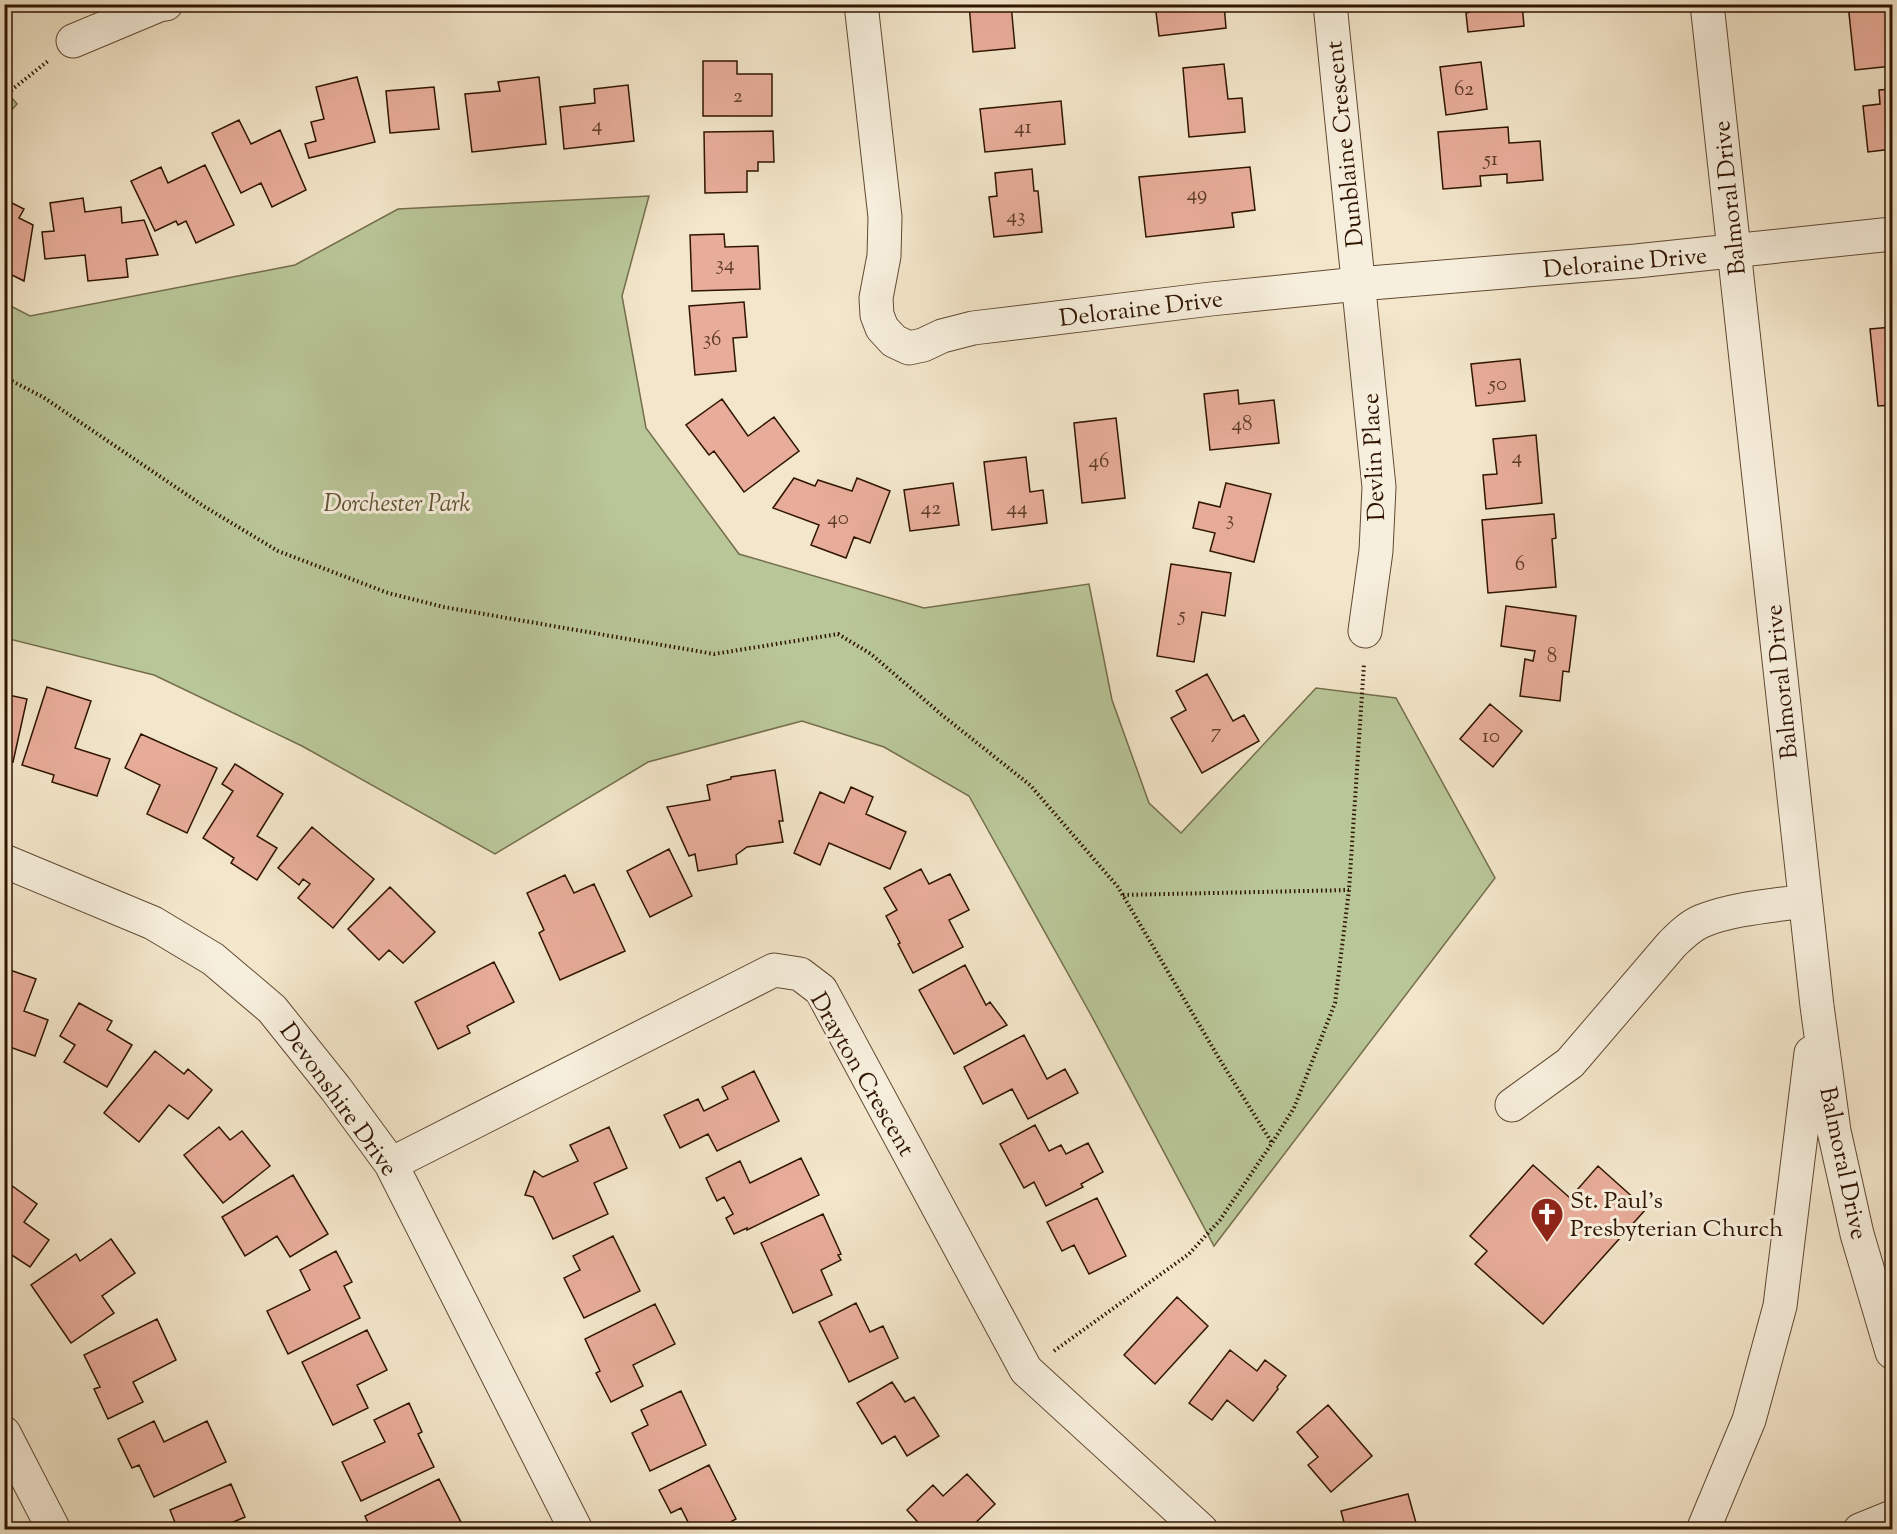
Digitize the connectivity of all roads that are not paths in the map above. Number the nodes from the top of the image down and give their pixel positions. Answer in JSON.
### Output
{"nodes":[{"id":1,"x":166,"y":4,"type":"edge"},
{"id":2,"x":861,"y":4,"type":"edge"},
{"id":3,"x":1330,"y":4,"type":"edge"},
{"id":4,"x":1707,"y":4,"type":"edge"},
{"id":5,"x":73,"y":41,"type":"road end"},
{"id":6,"x":1893,"y":234,"type":"edge"},
{"id":7,"x":1735,"y":251,"type":"junction"},
{"id":8,"x":1358,"y":284,"type":"junction"},
{"id":9,"x":1365,"y":631,"type":"road end"},
{"id":10,"x":4,"y":861,"type":"edge"},
{"id":11,"x":1805,"y":901,"type":"junction"},
{"id":12,"x":1817,"y":1006,"type":"junction"},
{"id":13,"x":1512,"y":1105,"type":"dead end"},
{"id":14,"x":390,"y":1164,"type":"junction"},
{"id":15,"x":1893,"y":1352,"type":"edge"},
{"id":16,"x":4,"y":1433,"type":"edge"},
{"id":17,"x":1893,"y":1517,"type":"edge"},
{"id":18,"x":54,"y":1530,"type":"edge"},
{"id":19,"x":576,"y":1530,"type":"edge"},
{"id":20,"x":1202,"y":1530,"type":"edge"},
{"id":21,"x":1703,"y":1530,"type":"edge"},
{"id":22,"x":1860,"y":1530,"type":"edge"}],
"edges":[{"from":1,"to":5,"type":"street"},
{"from":2,"to":8,"type":"street","name":"Deloraine Drive"},
{"from":3,"to":8,"type":"street","name":"Dunblaine Crescent"},
{"from":4,"to":7,"type":"street","name":"Balmoral Drive"},
{"from":6,"to":7,"type":"street","name":"Deloraine Drive"},
{"from":7,"to":8,"type":"street","name":"Deloraine Drive"},
{"from":7,"to":11,"type":"street","name":"Balmoral Drive"},
{"from":8,"to":9,"type":"street","name":"Devlin Place"},
{"from":10,"to":14,"type":"street","name":"Devonshire Drive"},
{"from":11,"to":12,"type":"street","name":"Balmoral Drive"},
{"from":11,"to":13,"type":"street"},
{"from":12,"to":15,"type":"street","name":"Balmoral Drive"},
{"from":12,"to":21,"type":"street"},
{"from":14,"to":19,"type":"street","name":"Devonshire Drive"},
{"from":14,"to":20,"type":"street","name":"Drayton Crescent"},
{"from":16,"to":18,"type":"street"},
{"from":17,"to":22,"type":"street"}]}
